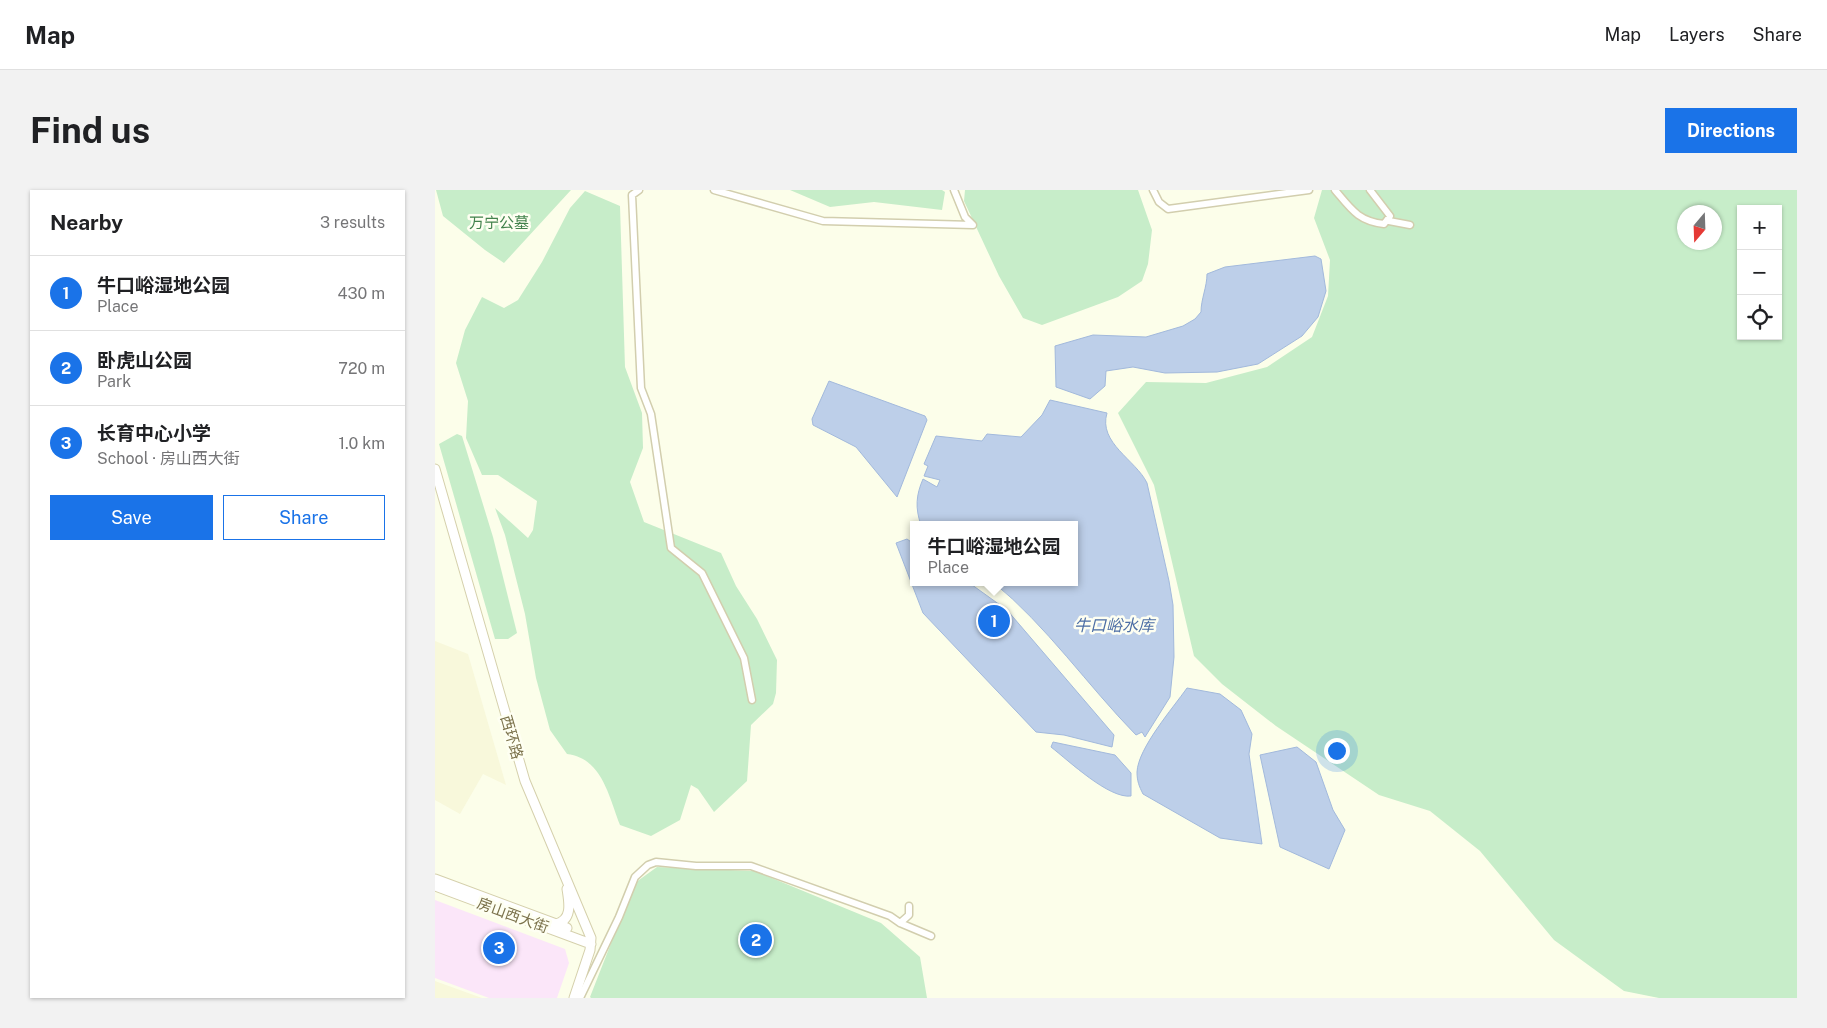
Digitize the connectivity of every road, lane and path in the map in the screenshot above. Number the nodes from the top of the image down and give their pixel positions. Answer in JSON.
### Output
{"nodes":[{"id":1,"x":639,"y":190,"type":"edge"},
{"id":2,"x":714,"y":190,"type":"edge"},
{"id":3,"x":954,"y":190,"type":"edge"},
{"id":4,"x":1153,"y":190,"type":"edge"},
{"id":5,"x":1309,"y":190,"type":"edge"},
{"id":6,"x":1335,"y":190,"type":"edge"},
{"id":7,"x":1370,"y":190,"type":"edge"},
{"id":8,"x":1389,"y":221,"type":"junction"},
{"id":9,"x":1410,"y":225,"type":"dead end"},
{"id":10,"x":435,"y":469,"type":"edge"},
{"id":11,"x":435,"y":482,"type":"edge"},
{"id":12,"x":752,"y":700,"type":"dead end"},
{"id":13,"x":435,"y":879,"type":"edge"},
{"id":14,"x":435,"y":886,"type":"edge"},
{"id":15,"x":567,"y":889,"type":"junction"},
{"id":16,"x":909,"y":906,"type":"dead end"},
{"id":17,"x":900,"y":923,"type":"junction"},
{"id":18,"x":556,"y":924,"type":"junction"},
{"id":19,"x":931,"y":936,"type":"dead end"},
{"id":20,"x":589,"y":940,"type":"junction"},
{"id":21,"x":570,"y":998,"type":"edge"},
{"id":22,"x":574,"y":998,"type":"edge"},
{"id":23,"x":580,"y":998,"type":"edge"}],
"edges":[{"from":1,"to":12,"type":"street"},
{"from":2,"to":3,"type":"street"},
{"from":4,"to":5,"type":"street"},
{"from":6,"to":8,"type":"street"},
{"from":7,"to":8,"type":"street"},
{"from":8,"to":9,"type":"street"},
{"from":10,"to":20,"type":"main road","name":"西环路"},
{"from":11,"to":15,"type":"main road","name":"西环路"},
{"from":13,"to":18,"type":"main road","name":"房山西大街"},
{"from":14,"to":20,"type":"main road","name":"房山西大街"},
{"from":15,"to":18,"type":"main road"},
{"from":15,"to":20,"type":"main road","name":"西环路"},
{"from":16,"to":17,"type":"street"},
{"from":17,"to":19,"type":"street"},
{"from":17,"to":23,"type":"street"},
{"from":18,"to":20,"type":"main road","name":"房山西大街"},
{"from":20,"to":21,"type":"main road"},
{"from":20,"to":22,"type":"main road"}]}
